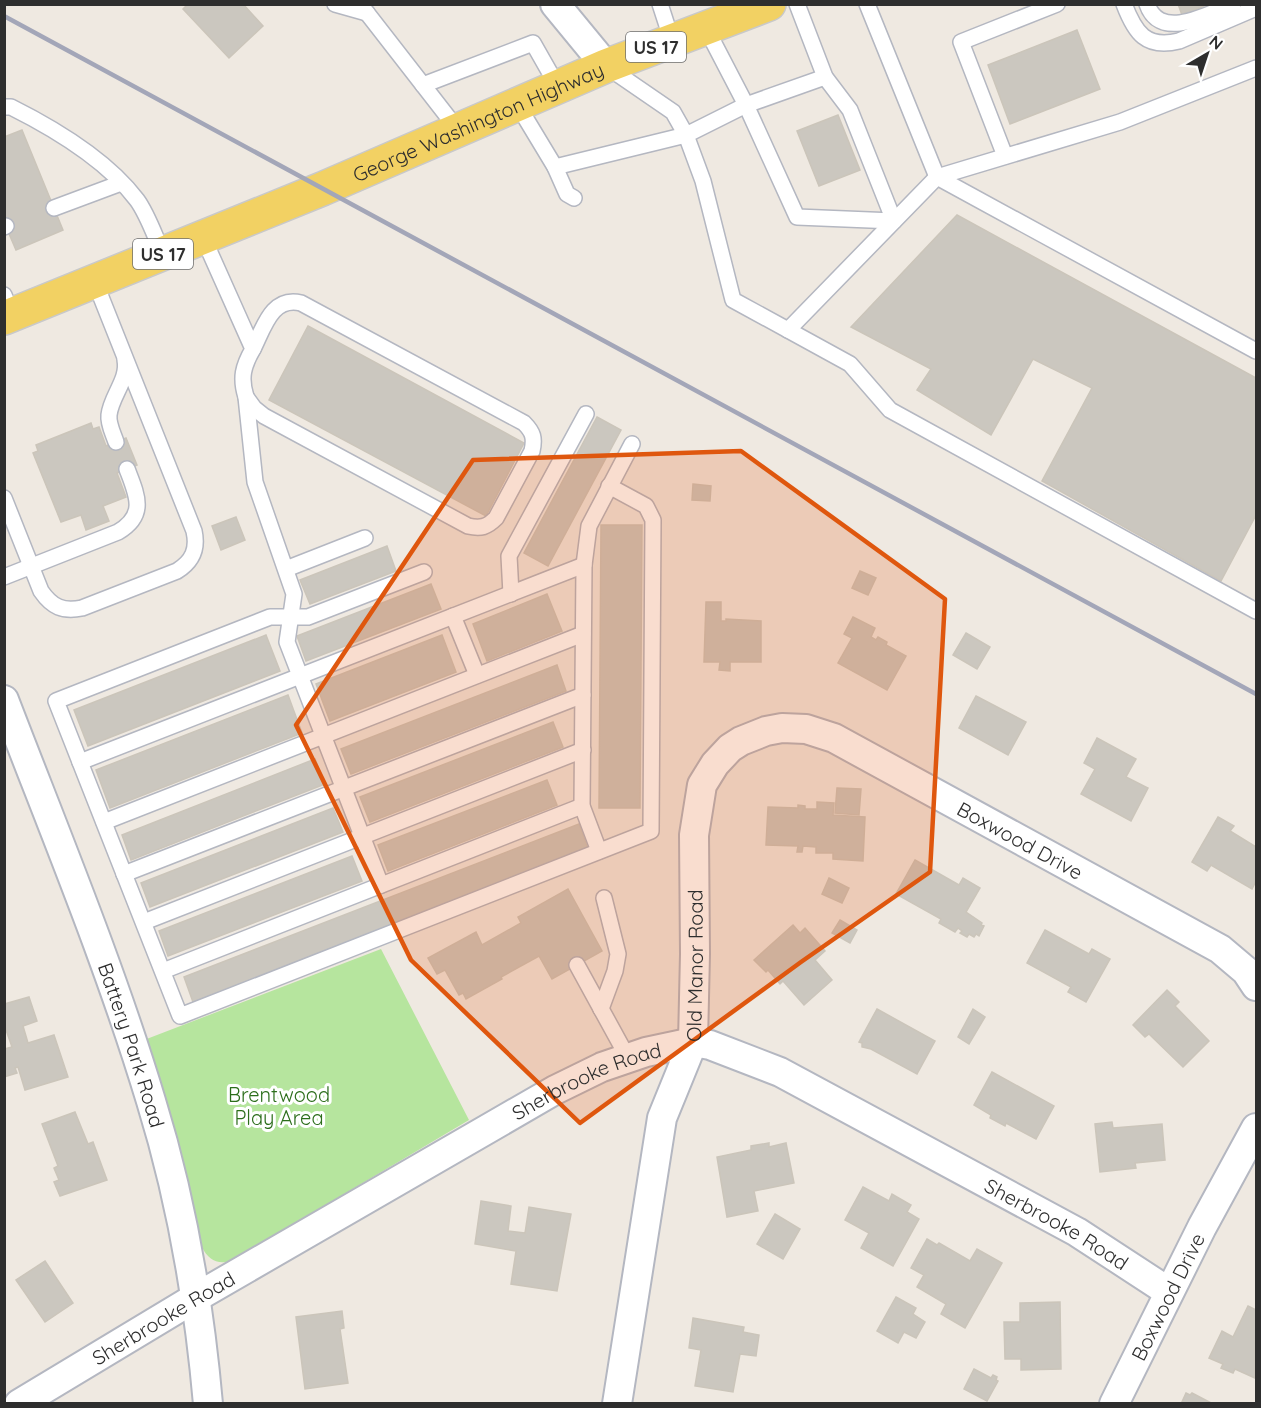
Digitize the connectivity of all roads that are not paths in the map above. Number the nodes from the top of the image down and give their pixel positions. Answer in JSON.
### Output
{"nodes":[{"id":1,"x":335,"y":4,"type":"edge"},
{"id":2,"x":555,"y":4,"type":"edge"},
{"id":3,"x":660,"y":4,"type":"edge"},
{"id":4,"x":769,"y":4,"type":"edge"},
{"id":5,"x":797,"y":4,"type":"edge"},
{"id":6,"x":867,"y":4,"type":"edge"},
{"id":7,"x":1057,"y":4,"type":"edge"},
{"id":8,"x":1124,"y":4,"type":"edge"},
{"id":9,"x":1147,"y":4,"type":"edge"},
{"id":10,"x":1233,"y":4,"type":"edge"},
{"id":11,"x":1257,"y":8,"type":"edge"},
{"id":12,"x":364,"y":9,"type":"edge"},
{"id":13,"x":706,"y":28,"type":"junction"},
{"id":14,"x":672,"y":41,"type":"junction"},
{"id":15,"x":606,"y":66,"type":"junction"},
{"id":16,"x":1257,"y":68,"type":"edge"},
{"id":17,"x":825,"y":77,"type":"junction"},
{"id":18,"x":423,"y":85,"type":"junction"},
{"id":19,"x":558,"y":87,"type":"junction"},
{"id":20,"x":518,"y":104,"type":"junction"},
{"id":21,"x":746,"y":105,"type":"junction"},
{"id":22,"x":4,"y":107,"type":"edge"},
{"id":23,"x":458,"y":130,"type":"junction"},
{"id":24,"x":686,"y":135,"type":"junction"},
{"id":25,"x":1005,"y":156,"type":"junction"},
{"id":26,"x":555,"y":167,"type":"junction"},
{"id":27,"x":938,"y":177,"type":"junction"},
{"id":28,"x":121,"y":183,"type":"junction"},
{"id":29,"x":574,"y":198,"type":"dead end"},
{"id":30,"x":54,"y":208,"type":"dead end"},
{"id":31,"x":894,"y":221,"type":"junction"},
{"id":32,"x":203,"y":237,"type":"junction"},
{"id":33,"x":163,"y":254,"type":"junction"},
{"id":34,"x":95,"y":282,"type":"junction"},
{"id":35,"x":7,"y":310,"type":"edge"},
{"id":36,"x":788,"y":330,"type":"junction"},
{"id":37,"x":253,"y":349,"type":"junction"},
{"id":38,"x":1257,"y":351,"type":"edge"},
{"id":39,"x":124,"y":353,"type":"junction"},
{"id":40,"x":246,"y":397,"type":"junction"},
{"id":41,"x":586,"y":414,"type":"dead end"},
{"id":42,"x":116,"y":442,"type":"dead end"},
{"id":43,"x":632,"y":444,"type":"dead end"},
{"id":44,"x":127,"y":469,"type":"dead end"},
{"id":45,"x":609,"y":486,"type":"junction"},
{"id":46,"x":4,"y":498,"type":"edge"},
{"id":47,"x":365,"y":538,"type":"dead end"},
{"id":48,"x":584,"y":565,"type":"junction"},
{"id":49,"x":32,"y":566,"type":"junction"},
{"id":50,"x":286,"y":569,"type":"junction"},
{"id":51,"x":424,"y":572,"type":"dead end"},
{"id":52,"x":4,"y":577,"type":"edge"},
{"id":53,"x":511,"y":594,"type":"junction"},
{"id":54,"x":1257,"y":611,"type":"edge"},
{"id":55,"x":453,"y":616,"type":"junction"},
{"id":56,"x":290,"y":617,"type":"junction"},
{"id":57,"x":583,"y":634,"type":"junction"},
{"id":58,"x":477,"y":675,"type":"junction"},
{"id":59,"x":300,"y":676,"type":"junction"},
{"id":60,"x":583,"y":694,"type":"junction"},
{"id":61,"x":4,"y":700,"type":"edge"},
{"id":62,"x":766,"y":731,"type":"joint"},
{"id":63,"x":323,"y":736,"type":"junction"},
{"id":64,"x":583,"y":750,"type":"junction"},
{"id":65,"x":80,"y":762,"type":"junction"},
{"id":66,"x":344,"y":788,"type":"junction"},
{"id":67,"x":582,"y":806,"type":"junction"},
{"id":68,"x":104,"y":822,"type":"junction"},
{"id":69,"x":362,"y":837,"type":"junction"},
{"id":70,"x":599,"y":851,"type":"junction"},
{"id":71,"x":124,"y":874,"type":"junction"},
{"id":72,"x":381,"y":885,"type":"junction"},
{"id":73,"x":604,"y":898,"type":"dead end"},
{"id":74,"x":144,"y":922,"type":"junction"},
{"id":75,"x":577,"y":965,"type":"dead end"},
{"id":76,"x":163,"y":971,"type":"junction"},
{"id":77,"x":1257,"y":986,"type":"edge"},
{"id":78,"x":601,"y":1009,"type":"junction"},
{"id":79,"x":693,"y":1042,"type":"junction"},
{"id":80,"x":628,"y":1058,"type":"junction"},
{"id":81,"x":1257,"y":1128,"type":"edge"},
{"id":82,"x":1169,"y":1292,"type":"junction"},
{"id":83,"x":195,"y":1298,"type":"junction"},
{"id":84,"x":19,"y":1404,"type":"edge"},
{"id":85,"x":208,"y":1404,"type":"edge"},
{"id":86,"x":617,"y":1404,"type":"edge"},
{"id":87,"x":1114,"y":1404,"type":"edge"}],
"edges":[{"from":1,"to":12,"type":"lane"},
{"from":2,"to":15,"type":"street"},
{"from":3,"to":14,"type":"lane"},
{"from":4,"to":13,"type":"main road","name":"George Washington Highway","number":"US 17"},
{"from":5,"to":17,"type":"lane"},
{"from":6,"to":27,"type":"lane"},
{"from":7,"to":25,"type":"lane"},
{"from":8,"to":11,"type":"lane"},
{"from":9,"to":10,"type":"lane"},
{"from":12,"to":18,"type":"lane"},
{"from":13,"to":14,"type":"main road","name":"George Washington Highway","number":"US 17"},
{"from":13,"to":21,"type":"lane"},
{"from":14,"to":15,"type":"main road","name":"George Washington Highway","number":"US 17"},
{"from":15,"to":19,"type":"main road","name":"George Washington Highway","number":"US 17"},
{"from":15,"to":24,"type":"lane"},
{"from":16,"to":25,"type":"lane"},
{"from":17,"to":21,"type":"lane"},
{"from":17,"to":31,"type":"lane"},
{"from":18,"to":19,"type":"lane"},
{"from":18,"to":23,"type":"lane"},
{"from":19,"to":20,"type":"main road","name":"George Washington Highway","number":"US 17"},
{"from":20,"to":23,"type":"main road","name":"George Washington Highway","number":"US 17"},
{"from":20,"to":26,"type":"lane"},
{"from":21,"to":24,"type":"lane"},
{"from":21,"to":31,"type":"lane"},
{"from":22,"to":28,"type":"lane"},
{"from":23,"to":32,"type":"main road","name":"George Washington Highway","number":"US 17"},
{"from":24,"to":26,"type":"lane"},
{"from":24,"to":36,"type":"lane"},
{"from":25,"to":27,"type":"lane"},
{"from":26,"to":29,"type":"lane"},
{"from":27,"to":31,"type":"lane"},
{"from":27,"to":38,"type":"lane"},
{"from":28,"to":30,"type":"lane"},
{"from":28,"to":33,"type":"lane"},
{"from":31,"to":36,"type":"lane"},
{"from":32,"to":33,"type":"main road","number":"US 17"},
{"from":32,"to":37,"type":"lane"},
{"from":33,"to":34,"type":"main road","number":"US 17"},
{"from":34,"to":35,"type":"main road","number":"US 17"},
{"from":34,"to":39,"type":"lane"},
{"from":36,"to":54,"type":"lane"},
{"from":37,"to":40,"type":"lane"},
{"from":37,"to":40,"type":"lane"},
{"from":39,"to":42,"type":"lane"},
{"from":39,"to":49,"type":"lane"},
{"from":40,"to":50,"type":"lane"},
{"from":41,"to":53,"type":"lane"},
{"from":43,"to":45,"type":"lane"},
{"from":44,"to":49,"type":"lane"},
{"from":45,"to":48,"type":"lane"},
{"from":45,"to":70,"type":"lane"},
{"from":46,"to":49,"type":"lane"},
{"from":47,"to":50,"type":"lane"},
{"from":48,"to":53,"type":"lane"},
{"from":48,"to":57,"type":"lane"},
{"from":49,"to":52,"type":"lane"},
{"from":50,"to":56,"type":"lane"},
{"from":51,"to":56,"type":"lane"},
{"from":53,"to":55,"type":"lane"},
{"from":55,"to":58,"type":"lane"},
{"from":55,"to":59,"type":"lane"},
{"from":56,"to":59,"type":"lane"},
{"from":56,"to":65,"type":"lane"},
{"from":57,"to":58,"type":"lane"},
{"from":57,"to":60,"type":"lane"},
{"from":58,"to":63,"type":"lane"},
{"from":59,"to":63,"type":"lane"},
{"from":59,"to":65,"type":"lane"},
{"from":60,"to":64,"type":"lane"},
{"from":60,"to":66,"type":"lane"},
{"from":61,"to":83,"type":"street","name":"Battery Park Road"},
{"from":62,"to":77,"type":"street","name":"Boxwood Drive"},
{"from":62,"to":79,"type":"street","name":"Old Manor Road"},
{"from":63,"to":66,"type":"lane"},
{"from":63,"to":68,"type":"lane"},
{"from":64,"to":67,"type":"lane"},
{"from":64,"to":69,"type":"lane"},
{"from":65,"to":68,"type":"lane"},
{"from":66,"to":69,"type":"lane"},
{"from":66,"to":71,"type":"lane"},
{"from":67,"to":70,"type":"lane"},
{"from":67,"to":72,"type":"lane"},
{"from":68,"to":71,"type":"lane"},
{"from":69,"to":72,"type":"lane"},
{"from":69,"to":74,"type":"lane"},
{"from":70,"to":76,"type":"lane"},
{"from":71,"to":74,"type":"lane"},
{"from":72,"to":76,"type":"lane"},
{"from":73,"to":78,"type":"lane"},
{"from":74,"to":76,"type":"lane"},
{"from":75,"to":78,"type":"lane"},
{"from":78,"to":80,"type":"lane"},
{"from":79,"to":80,"type":"street","name":"Sherbrooke Road"},
{"from":79,"to":82,"type":"street","name":"Sherbrooke Road"},
{"from":79,"to":86,"type":"street","name":"Old Manor Road"},
{"from":80,"to":83,"type":"street","name":"Sherbrooke Road"},
{"from":81,"to":82,"type":"street","name":"Boxwood Drive"},
{"from":82,"to":87,"type":"street","name":"Boxwood Drive"},
{"from":83,"to":84,"type":"street","name":"Sherbrooke Road"},
{"from":83,"to":85,"type":"street","name":"Battery Park Road"}]}
